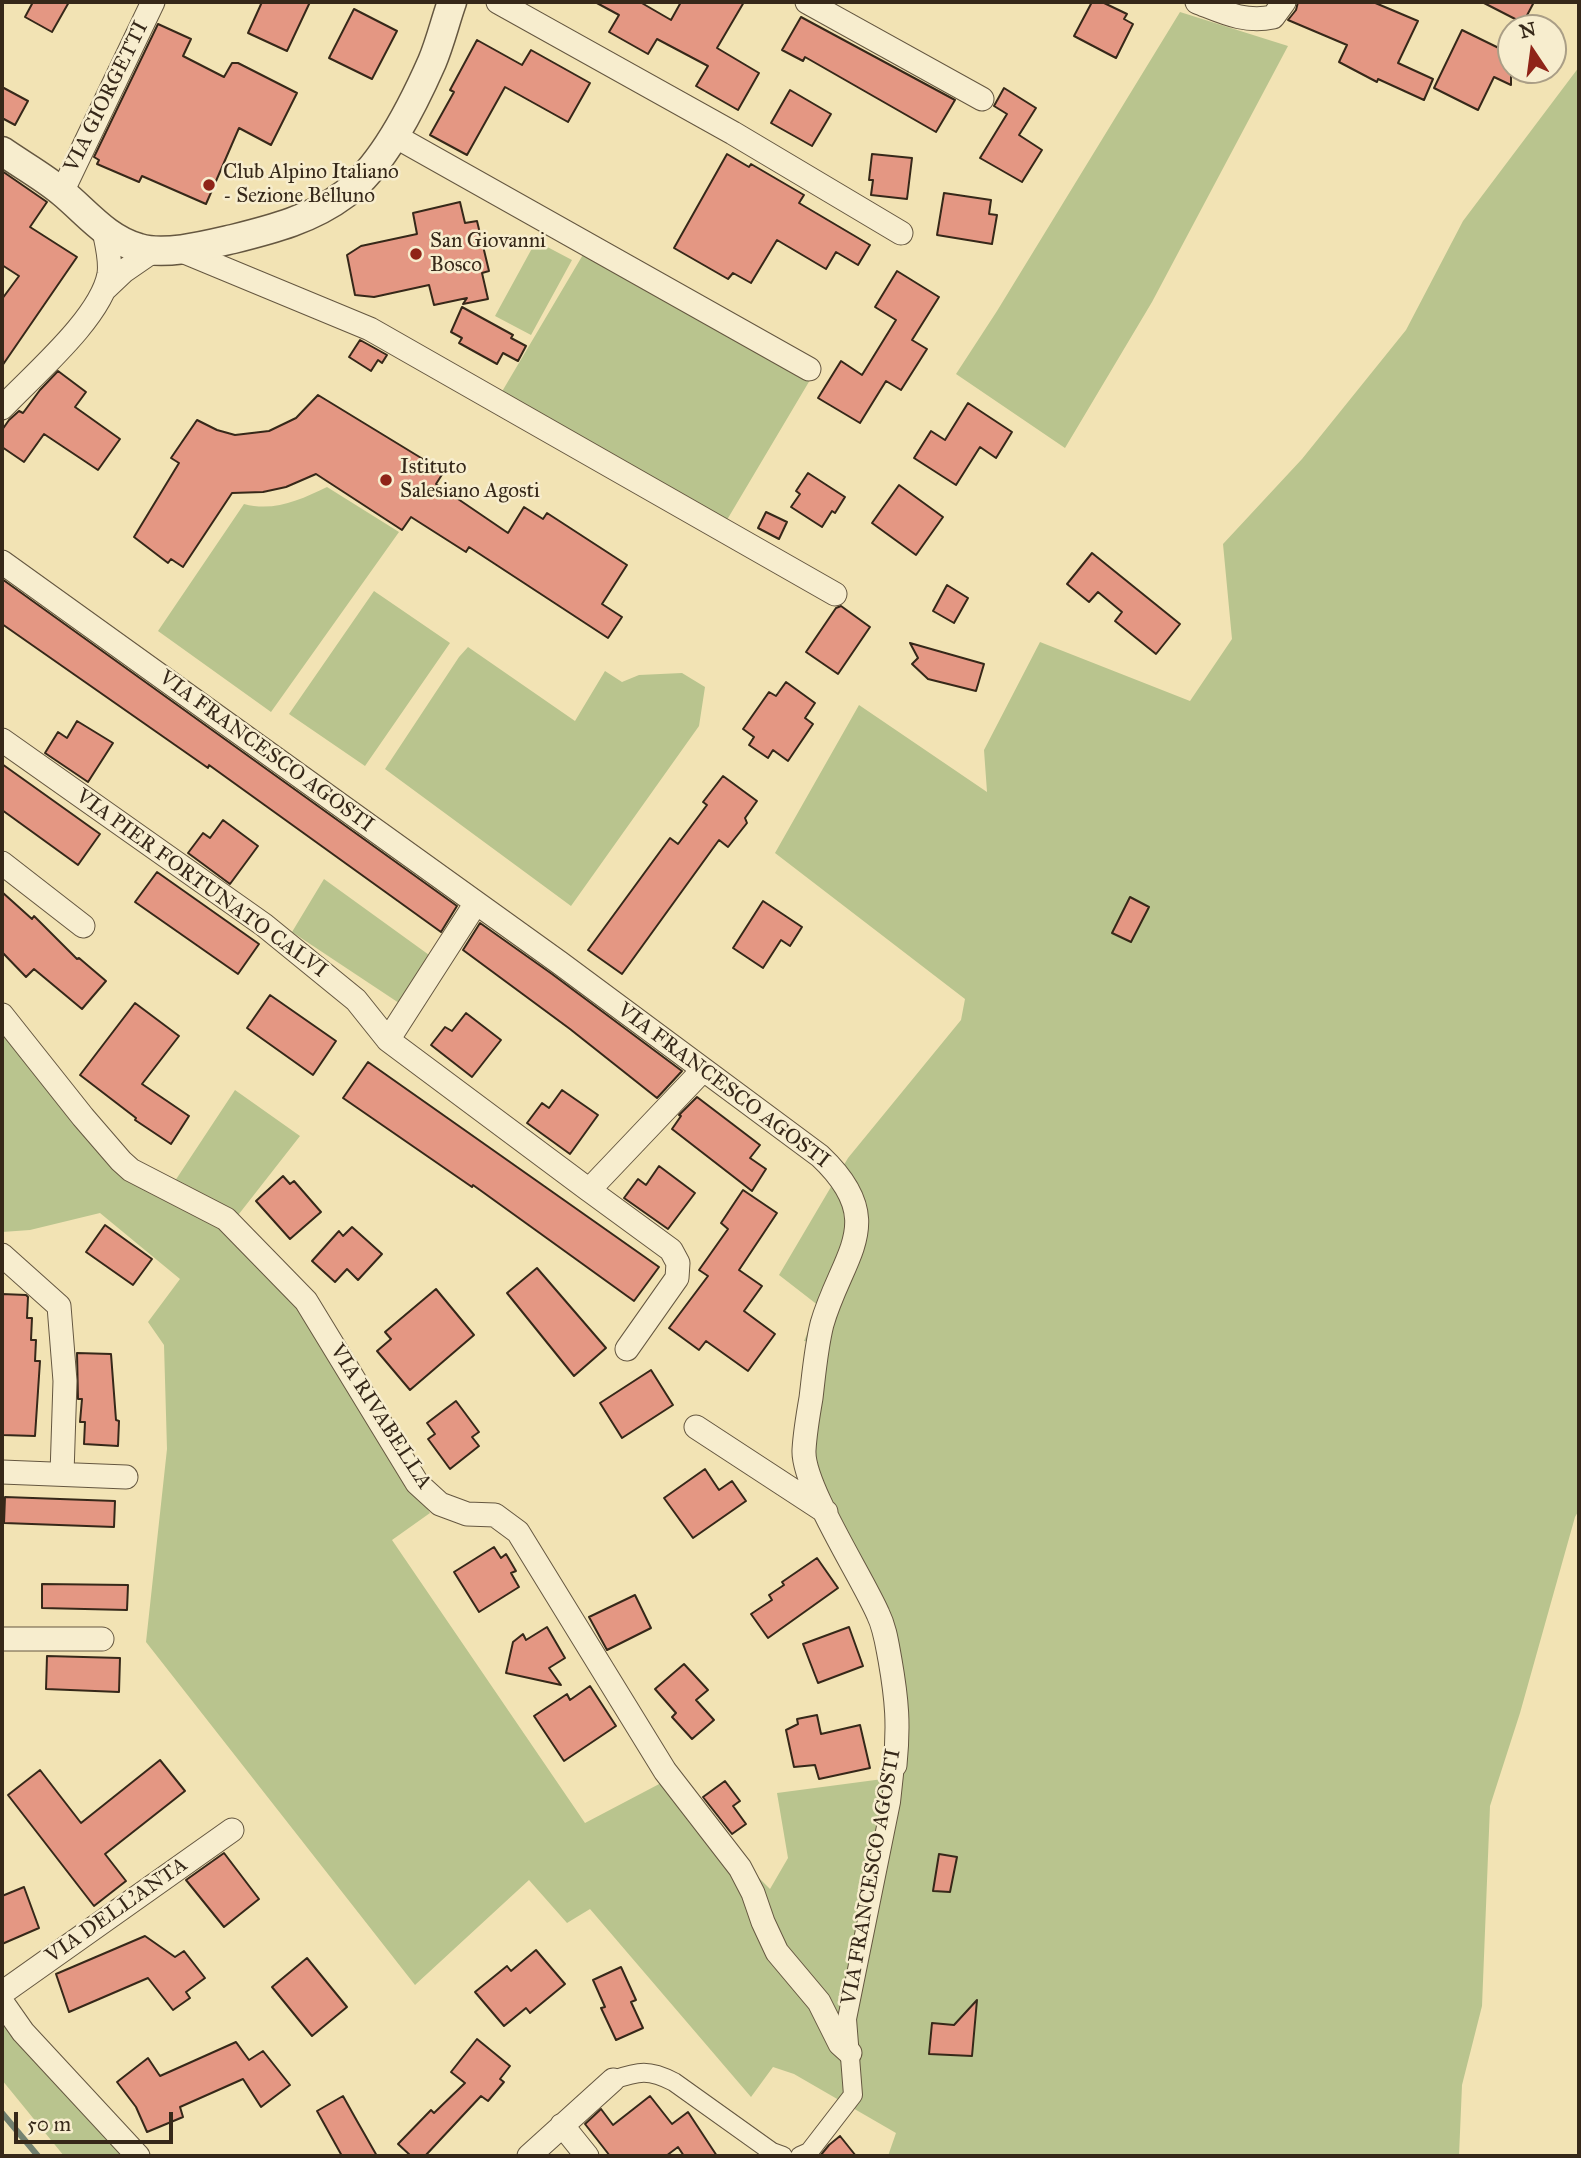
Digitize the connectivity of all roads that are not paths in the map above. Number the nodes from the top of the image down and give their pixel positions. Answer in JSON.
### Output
{"nodes":[{"id":1,"x":153,"y":2,"type":"edge"},
{"id":2,"x":452,"y":2,"type":"edge"},
{"id":3,"x":498,"y":2,"type":"edge"},
{"id":4,"x":1196,"y":2,"type":"edge"},
{"id":5,"x":1284,"y":2,"type":"edge"},
{"id":6,"x":811,"y":4,"type":"edge"},
{"id":7,"x":982,"y":99,"type":"dead end"},
{"id":8,"x":393,"y":135,"type":"junction"},
{"id":9,"x":2,"y":151,"type":"edge"},
{"id":10,"x":62,"y":192,"type":"junction"},
{"id":11,"x":901,"y":233,"type":"dead end"},
{"id":12,"x":141,"y":244,"type":"junction"},
{"id":13,"x":105,"y":289,"type":"junction"},
{"id":14,"x":809,"y":369,"type":"dead end"},
{"id":15,"x":2,"y":408,"type":"edge"},
{"id":16,"x":2,"y":562,"type":"edge"},
{"id":17,"x":835,"y":594,"type":"dead end"},
{"id":18,"x":2,"y":740,"type":"edge"},
{"id":19,"x":2,"y":863,"type":"edge"},
{"id":20,"x":476,"y":903,"type":"junction"},
{"id":21,"x":83,"y":926,"type":"dead end"},
{"id":22,"x":2,"y":1016,"type":"edge"},
{"id":23,"x":388,"y":1040,"type":"junction"},
{"id":24,"x":703,"y":1070,"type":"junction"},
{"id":25,"x":589,"y":1189,"type":"junction"},
{"id":26,"x":2,"y":1255,"type":"edge"},
{"id":27,"x":627,"y":1349,"type":"dead end"},
{"id":28,"x":696,"y":1427,"type":"dead end"},
{"id":29,"x":2,"y":1472,"type":"edge"},
{"id":30,"x":62,"y":1474,"type":"junction"},
{"id":31,"x":126,"y":1477,"type":"dead end"},
{"id":32,"x":826,"y":1512,"type":"junction"},
{"id":33,"x":2,"y":1639,"type":"edge"},
{"id":34,"x":102,"y":1639,"type":"dead end"},
{"id":35,"x":895,"y":1765,"type":"joint"},
{"id":36,"x":232,"y":1830,"type":"dead end"},
{"id":37,"x":2,"y":1993,"type":"edge"},
{"id":38,"x":2,"y":2002,"type":"edge"},
{"id":39,"x":850,"y":2053,"type":"junction"},
{"id":40,"x":613,"y":2080,"type":"joint"},
{"id":41,"x":562,"y":2125,"type":"junction"},
{"id":42,"x":138,"y":2156,"type":"edge"},
{"id":43,"x":529,"y":2156,"type":"edge"},
{"id":44,"x":587,"y":2156,"type":"edge"},
{"id":45,"x":783,"y":2156,"type":"edge"},
{"id":46,"x":800,"y":2156,"type":"edge"}],
"edges":[{"from":1,"to":10,"type":"street","name":"VIA GIORGETTI"},
{"from":2,"to":8,"type":"street"},
{"from":3,"to":11,"type":"street"},
{"from":4,"to":5,"type":"street"},
{"from":6,"to":7,"type":"street"},
{"from":8,"to":12,"type":"street"},
{"from":8,"to":14,"type":"street"},
{"from":9,"to":10,"type":"street"},
{"from":10,"to":12,"type":"street"},
{"from":12,"to":13,"type":"street"},
{"from":12,"to":13,"type":"street"},
{"from":12,"to":17,"type":"street"},
{"from":13,"to":15,"type":"street"},
{"from":16,"to":20,"type":"street","name":"VIA FRANCESCO AGOSTI"},
{"from":18,"to":23,"type":"street","name":"VIA PIER FORTUNATO CALVI"},
{"from":19,"to":21,"type":"street"},
{"from":20,"to":23,"type":"street"},
{"from":20,"to":24,"type":"street","name":"VIA FRANCESCO AGOSTI"},
{"from":22,"to":39,"type":"street","name":"VIA RIVABELLA"},
{"from":23,"to":25,"type":"street","name":"VIA PIER FORTUNATO CALVI"},
{"from":24,"to":25,"type":"street"},
{"from":24,"to":32,"type":"street","name":"VIA FRANCESCO AGOSTI"},
{"from":25,"to":27,"type":"street","name":"VIA PIER FORTUNATO CALVI"},
{"from":26,"to":30,"type":"street"},
{"from":28,"to":32,"type":"street"},
{"from":29,"to":30,"type":"street"},
{"from":30,"to":31,"type":"street"},
{"from":32,"to":35,"type":"street","name":"VIA FRANCESCO AGOSTI"},
{"from":33,"to":34,"type":"street"},
{"from":35,"to":39,"type":"street","name":"VIA FRANCESCO AGOSTI"},
{"from":36,"to":37,"type":"street","name":"VIA DELL'ANTA"},
{"from":38,"to":42,"type":"street"},
{"from":39,"to":46,"type":"street","name":"VIA FRANCESCO AGOSTI"},
{"from":40,"to":41,"type":"street"},
{"from":40,"to":45,"type":"street"},
{"from":41,"to":43,"type":"street"},
{"from":41,"to":44,"type":"street"}]}
